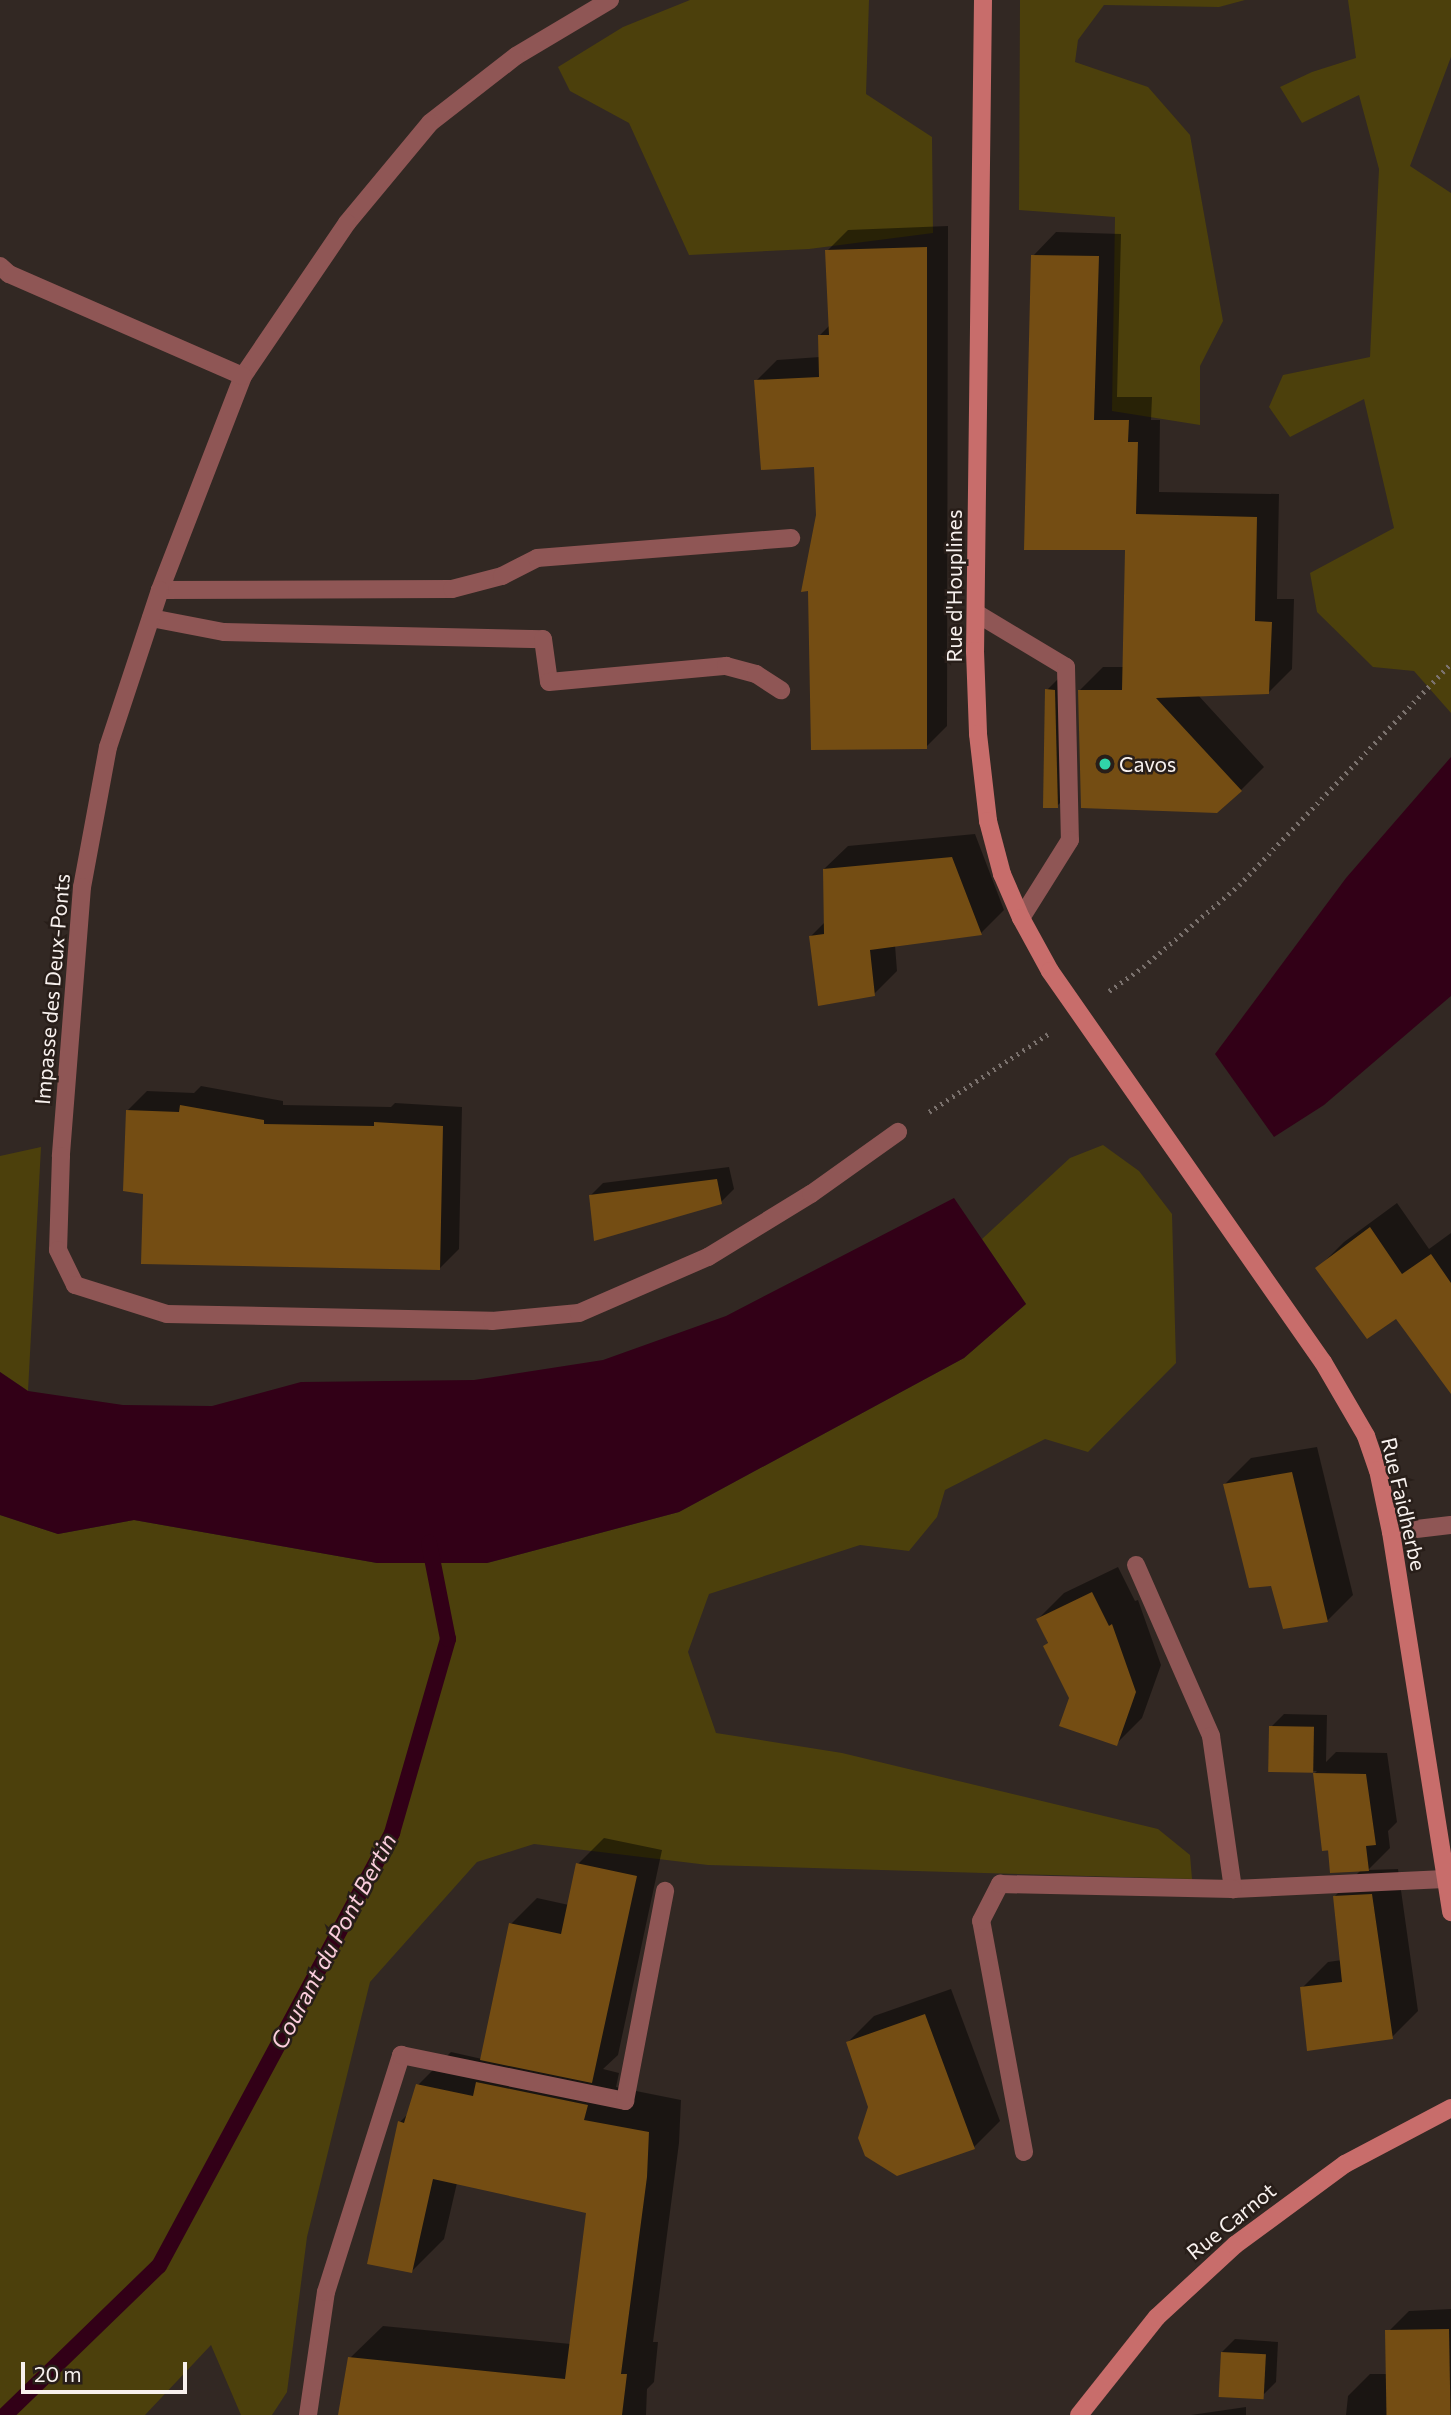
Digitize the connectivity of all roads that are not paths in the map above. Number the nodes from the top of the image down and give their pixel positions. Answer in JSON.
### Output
{"nodes":[{"id":1,"x":610,"y":0,"type":"edge"},
{"id":2,"x":983,"y":0,"type":"edge"},
{"id":3,"x":0,"y":266,"type":"edge"},
{"id":4,"x":243,"y":376,"type":"junction"},
{"id":5,"x":791,"y":538,"type":"dead end"},
{"id":6,"x":160,"y":590,"type":"junction"},
{"id":7,"x":976,"y":613,"type":"junction"},
{"id":8,"x":151,"y":618,"type":"junction"},
{"id":9,"x":781,"y":690,"type":"dead end"},
{"id":10,"x":1021,"y":918,"type":"junction"},
{"id":11,"x":1156,"y":1125,"type":"joint"},
{"id":12,"x":898,"y":1132,"type":"road end"},
{"id":13,"x":1451,"y":1525,"type":"edge"},
{"id":14,"x":1391,"y":1532,"type":"junction"},
{"id":15,"x":1136,"y":1565,"type":"dead end"},
{"id":16,"x":1446,"y":1879,"type":"junction"},
{"id":17,"x":1233,"y":1889,"type":"junction"},
{"id":18,"x":665,"y":1891,"type":"dead end"},
{"id":19,"x":1451,"y":1912,"type":"edge"},
{"id":20,"x":1451,"y":2108,"type":"edge"},
{"id":21,"x":1024,"y":2152,"type":"dead end"},
{"id":22,"x":309,"y":2415,"type":"edge"},
{"id":23,"x":1079,"y":2415,"type":"edge"}],
"edges":[{"from":1,"to":4,"type":"street","name":"Impasse des Deux-Ponts"},
{"from":2,"to":7,"type":"street","name":"Rue d'Houplines"},
{"from":3,"to":4,"type":"street"},
{"from":4,"to":6,"type":"street","name":"Impasse des Deux-Ponts"},
{"from":5,"to":6,"type":"street"},
{"from":6,"to":8,"type":"street","name":"Impasse des Deux-Ponts"},
{"from":7,"to":10,"type":"street","name":"Rue d'Houplines"},
{"from":7,"to":10,"type":"street"},
{"from":8,"to":9,"type":"street"},
{"from":8,"to":12,"type":"street","name":"Impasse des Deux-Ponts"},
{"from":10,"to":11,"type":"street","name":"Rue d'Houplines"},
{"from":11,"to":14,"type":"street","name":"Rue Faidherbe"},
{"from":13,"to":14,"type":"street"},
{"from":14,"to":16,"type":"street","name":"Rue Faidherbe"},
{"from":15,"to":17,"type":"street"},
{"from":16,"to":17,"type":"street"},
{"from":16,"to":19,"type":"street","name":"Rue Faidherbe"},
{"from":17,"to":21,"type":"street"},
{"from":18,"to":22,"type":"street"},
{"from":20,"to":23,"type":"street","name":"Rue Carnot"}]}
